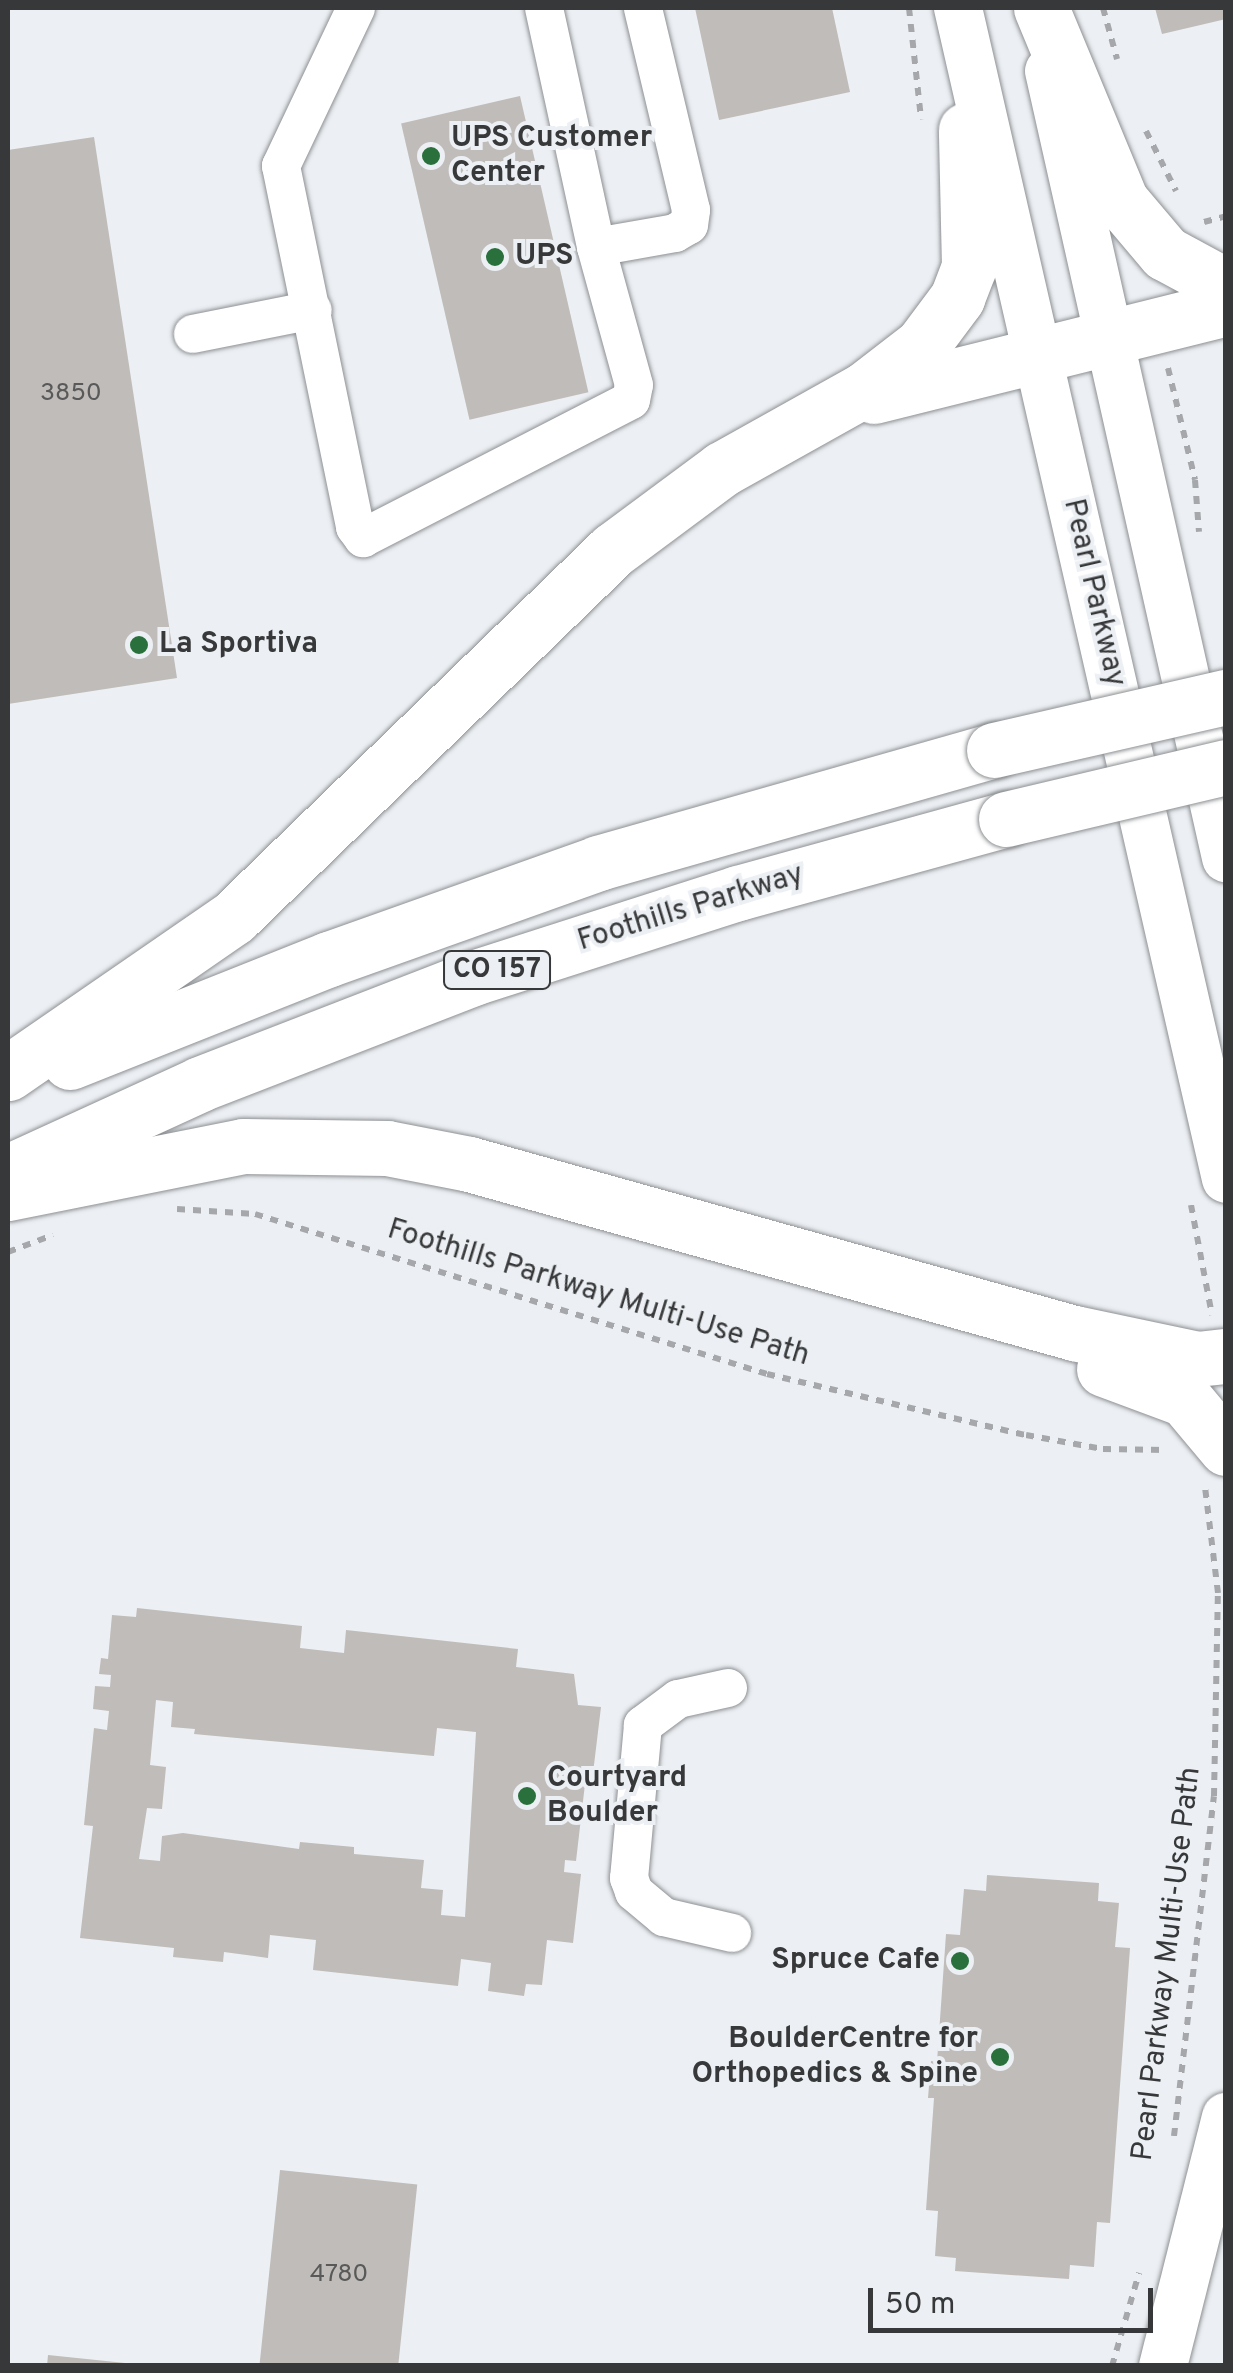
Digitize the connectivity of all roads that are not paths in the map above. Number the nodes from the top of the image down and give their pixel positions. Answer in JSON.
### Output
{"nodes":[{"id":1,"x":356,"y":8,"type":"edge"},
{"id":2,"x":544,"y":8,"type":"edge"},
{"id":3,"x":643,"y":8,"type":"edge"},
{"id":4,"x":957,"y":8,"type":"edge"},
{"id":5,"x":1038,"y":8,"type":"edge"},
{"id":6,"x":966,"y":130,"type":"joint"},
{"id":7,"x":596,"y":247,"type":"junction"},
{"id":8,"x":1226,"y":286,"type":"edge"},
{"id":9,"x":1226,"y":308,"type":"edge"},
{"id":10,"x":312,"y":310,"type":"junction"},
{"id":11,"x":193,"y":334,"type":"dead end"},
{"id":12,"x":1108,"y":336,"type":"junction"},
{"id":13,"x":1038,"y":354,"type":"junction"},
{"id":14,"x":806,"y":422,"type":"junction"},
{"id":15,"x":1226,"y":697,"type":"edge"},
{"id":16,"x":1226,"y":768,"type":"edge"},
{"id":17,"x":1226,"y":858,"type":"edge"},
{"id":18,"x":8,"y":1073,"type":"edge"},
{"id":19,"x":8,"y":1090,"type":"edge"},
{"id":20,"x":8,"y":1173,"type":"edge"},
{"id":21,"x":1226,"y":1179,"type":"edge"},
{"id":22,"x":8,"y":1193,"type":"edge"},
{"id":23,"x":798,"y":1259,"type":"junction"},
{"id":24,"x":1226,"y":1356,"type":"edge"},
{"id":25,"x":1202,"y":1460,"type":"edge"},
{"id":26,"x":728,"y":1688,"type":"dead end"},
{"id":27,"x":732,"y":1934,"type":"dead end"},
{"id":28,"x":1226,"y":2117,"type":"edge"},
{"id":29,"x":1163,"y":2366,"type":"edge"}],
"edges":[{"from":1,"to":10,"type":"street"},
{"from":2,"to":7,"type":"street"},
{"from":3,"to":7,"type":"street"},
{"from":4,"to":6,"type":"main road"},
{"from":4,"to":13,"type":"main road","name":"Pearl Parkway"},
{"from":5,"to":8,"type":"highway"},
{"from":5,"to":12,"type":"main road"},
{"from":6,"to":14,"type":"highway"},
{"from":7,"to":10,"type":"street"},
{"from":9,"to":12,"type":"highway"},
{"from":10,"to":11,"type":"street"},
{"from":12,"to":13,"type":"highway"},
{"from":12,"to":17,"type":"main road"},
{"from":13,"to":14,"type":"highway"},
{"from":13,"to":21,"type":"main road","name":"Pearl Parkway"},
{"from":14,"to":18,"type":"highway"},
{"from":15,"to":19,"type":"highway","number":"CO 157","bridge":true},
{"from":16,"to":20,"type":"highway","name":"Foothills Parkway","number":"CO 157","bridge":true},
{"from":22,"to":23,"type":"highway"},
{"from":23,"to":24,"type":"highway"},
{"from":23,"to":25,"type":"highway"},
{"from":26,"to":27,"type":"street"},
{"from":28,"to":29,"type":"main road"}]}
